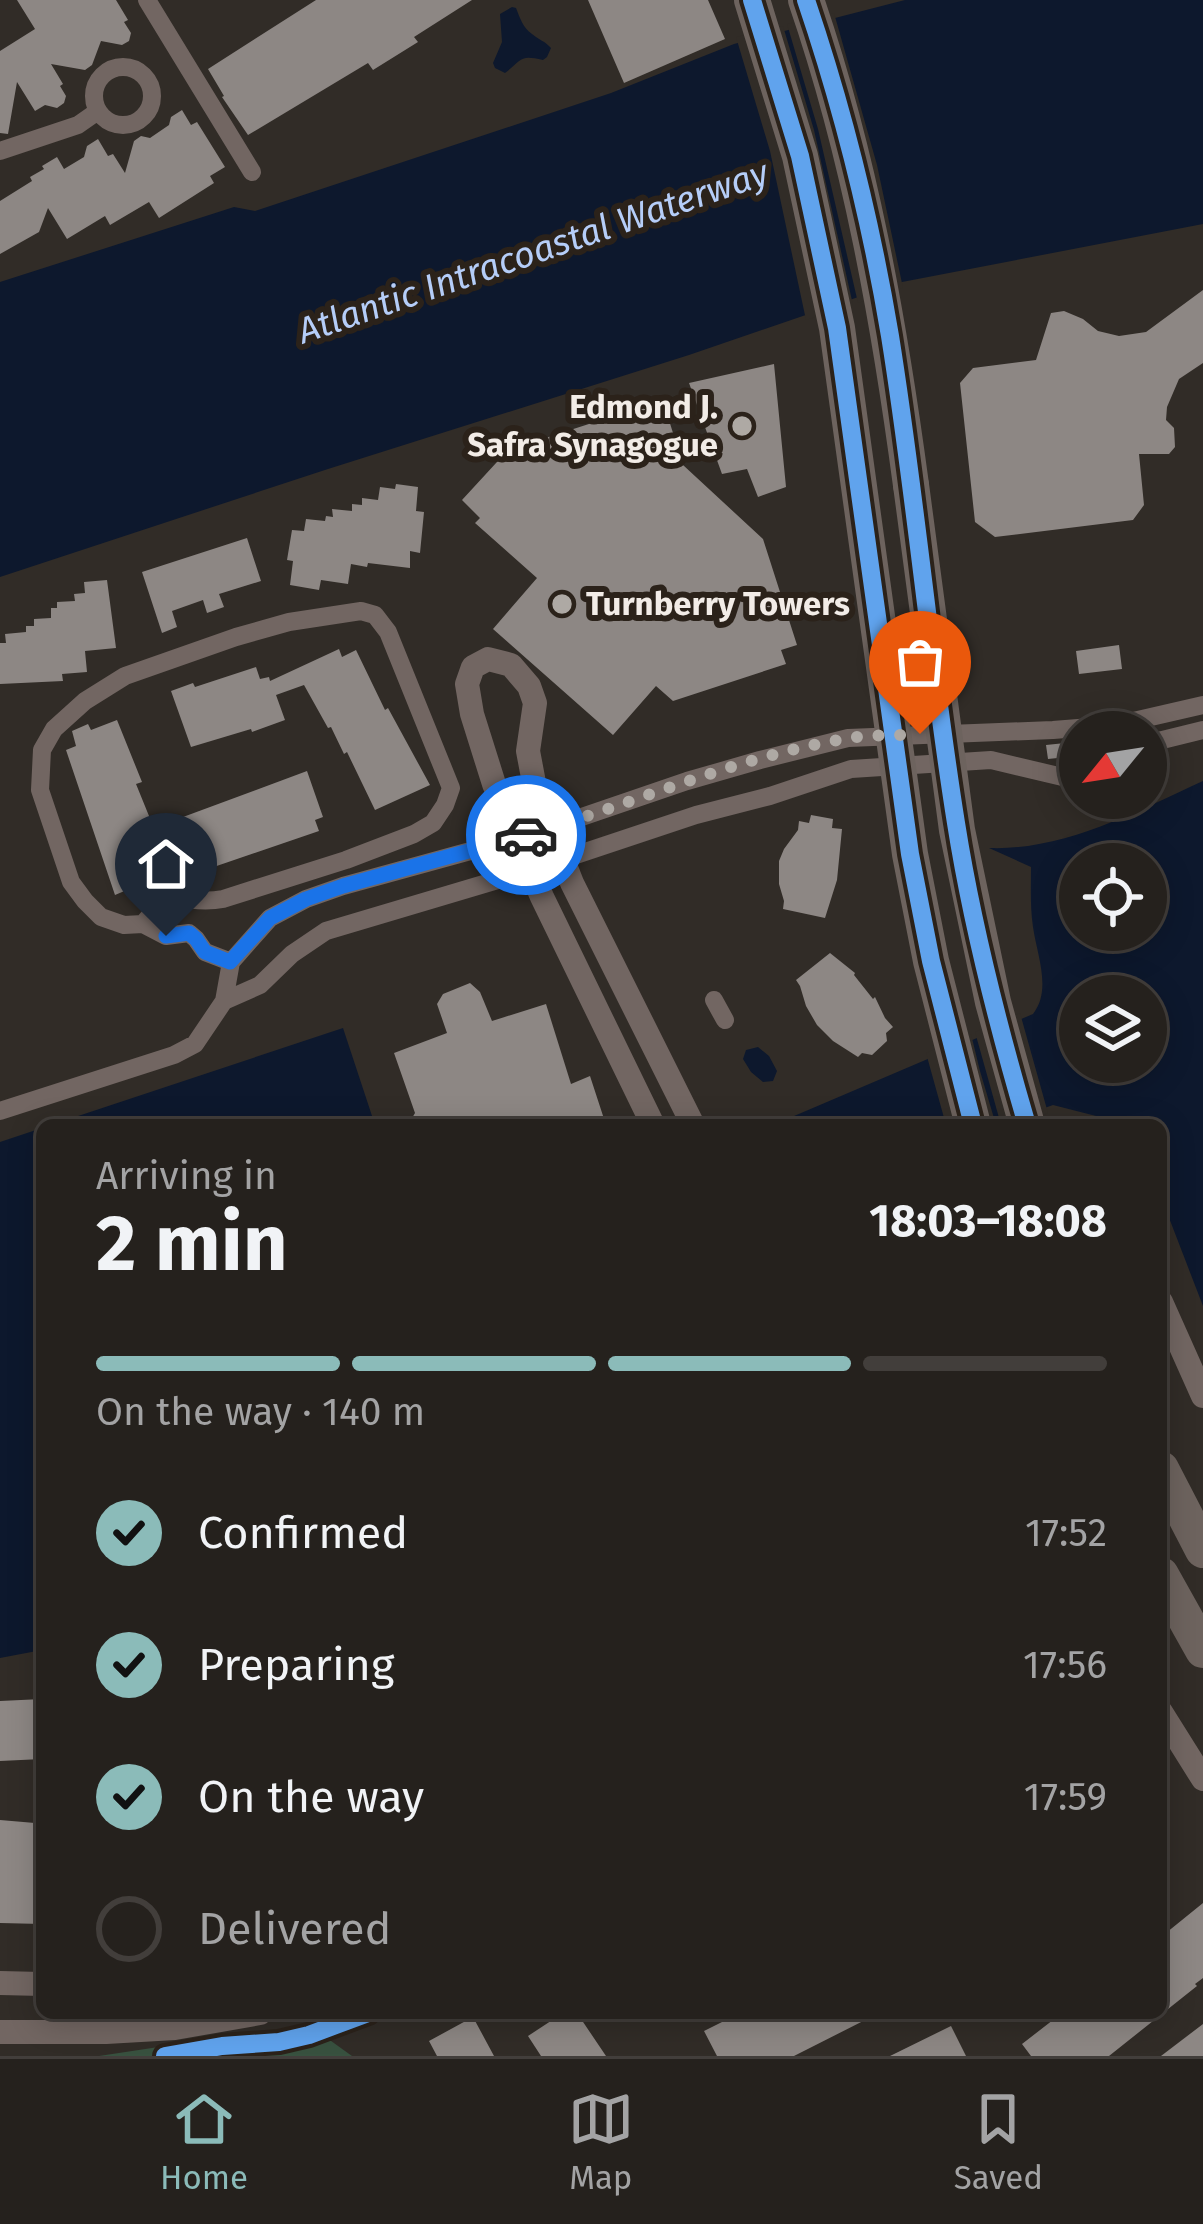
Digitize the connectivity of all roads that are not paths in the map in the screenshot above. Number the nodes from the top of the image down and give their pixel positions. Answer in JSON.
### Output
{"nodes":[{"id":1,"x":148,"y":0,"type":"edge"},
{"id":2,"x":752,"y":0,"type":"edge"},
{"id":3,"x":806,"y":0,"type":"edge"},
{"id":4,"x":98,"y":111,"type":"dead end"},
{"id":5,"x":0,"y":151,"type":"edge"},
{"id":6,"x":251,"y":172,"type":"dead end"},
{"id":7,"x":1203,"y":705,"type":"edge"},
{"id":8,"x":1167,"y":715,"type":"edge"},
{"id":9,"x":992,"y":730,"type":"junction"},
{"id":10,"x":1059,"y":730,"type":"edge"},
{"id":11,"x":1203,"y":730,"type":"edge"},
{"id":12,"x":848,"y":738,"type":"junction"},
{"id":13,"x":1167,"y":739,"type":"edge"},
{"id":14,"x":991,"y":760,"type":"junction"},
{"id":15,"x":851,"y":769,"type":"junction"},
{"id":16,"x":1059,"y":775,"type":"edge"},
{"id":17,"x":688,"y":781,"type":"junction"},
{"id":18,"x":696,"y":815,"type":"junction"},
{"id":19,"x":550,"y":827,"type":"junction"},
{"id":20,"x":517,"y":838,"type":"junction"},
{"id":21,"x":562,"y":860,"type":"junction"},
{"id":22,"x":531,"y":870,"type":"junction"},
{"id":23,"x":306,"y":899,"type":"junction"},
{"id":24,"x":143,"y":924,"type":"junction"},
{"id":25,"x":320,"y":934,"type":"junction"},
{"id":26,"x":230,"y":962,"type":"junction"},
{"id":27,"x":714,"y":1000,"type":"dead end"},
{"id":28,"x":224,"y":1001,"type":"junction"},
{"id":29,"x":725,"y":1020,"type":"dead end"},
{"id":30,"x":0,"y":1111,"type":"edge"},
{"id":31,"x":650,"y":1119,"type":"edge"},
{"id":32,"x":690,"y":1119,"type":"edge"},
{"id":33,"x":971,"y":1119,"type":"edge"},
{"id":34,"x":1025,"y":1119,"type":"edge"},
{"id":35,"x":1167,"y":1315,"type":"edge"},
{"id":36,"x":1203,"y":1396,"type":"edge"},
{"id":37,"x":1167,"y":1480,"type":"edge"},
{"id":38,"x":1203,"y":1550,"type":"edge"},
{"id":39,"x":1168,"y":1589,"type":"edge"},
{"id":40,"x":1203,"y":1649,"type":"edge"},
{"id":41,"x":1203,"y":1666,"type":"edge"},
{"id":42,"x":1167,"y":1722,"type":"edge"},
{"id":43,"x":1203,"y":1779,"type":"edge"},
{"id":44,"x":0,"y":1982,"type":"edge"},
{"id":45,"x":36,"y":1984,"type":"edge"},
{"id":46,"x":226,"y":2019,"type":"edge"},
{"id":47,"x":0,"y":2032,"type":"edge"}],
"edges":[{"from":1,"to":6,"type":"street"},
{"from":2,"to":33,"type":"highway","bridge":true},
{"from":3,"to":34,"type":"highway","bridge":true},
{"from":4,"to":5,"type":"street"},
{"from":7,"to":8,"type":"street"},
{"from":9,"to":10,"type":"street"},
{"from":9,"to":12,"type":"street"},
{"from":9,"to":14,"type":"street"},
{"from":11,"to":13,"type":"street"},
{"from":12,"to":15,"type":"street"},
{"from":12,"to":17,"type":"street"},
{"from":14,"to":15,"type":"street"},
{"from":14,"to":16,"type":"street"},
{"from":15,"to":18,"type":"street"},
{"from":17,"to":18,"type":"street"},
{"from":17,"to":19,"type":"street"},
{"from":18,"to":21,"type":"street"},
{"from":19,"to":20,"type":"street"},
{"from":19,"to":20,"type":"street"},
{"from":19,"to":21,"type":"street"},
{"from":20,"to":22,"type":"street"},
{"from":20,"to":23,"type":"street"},
{"from":21,"to":22,"type":"street"},
{"from":21,"to":32,"type":"street"},
{"from":22,"to":25,"type":"street"},
{"from":22,"to":31,"type":"street"},
{"from":23,"to":25,"type":"street"},
{"from":23,"to":26,"type":"street"},
{"from":24,"to":24,"type":"street"},
{"from":24,"to":26,"type":"street"},
{"from":25,"to":28,"type":"street"},
{"from":26,"to":28,"type":"street"},
{"from":27,"to":29,"type":"street"},
{"from":28,"to":30,"type":"street"},
{"from":35,"to":36,"type":"street"},
{"from":37,"to":38,"type":"highway"},
{"from":39,"to":40,"type":"highway"},
{"from":39,"to":41,"type":"highway"},
{"from":42,"to":43,"type":"street"},
{"from":44,"to":45,"type":"street"},
{"from":46,"to":47,"type":"street"}]}
